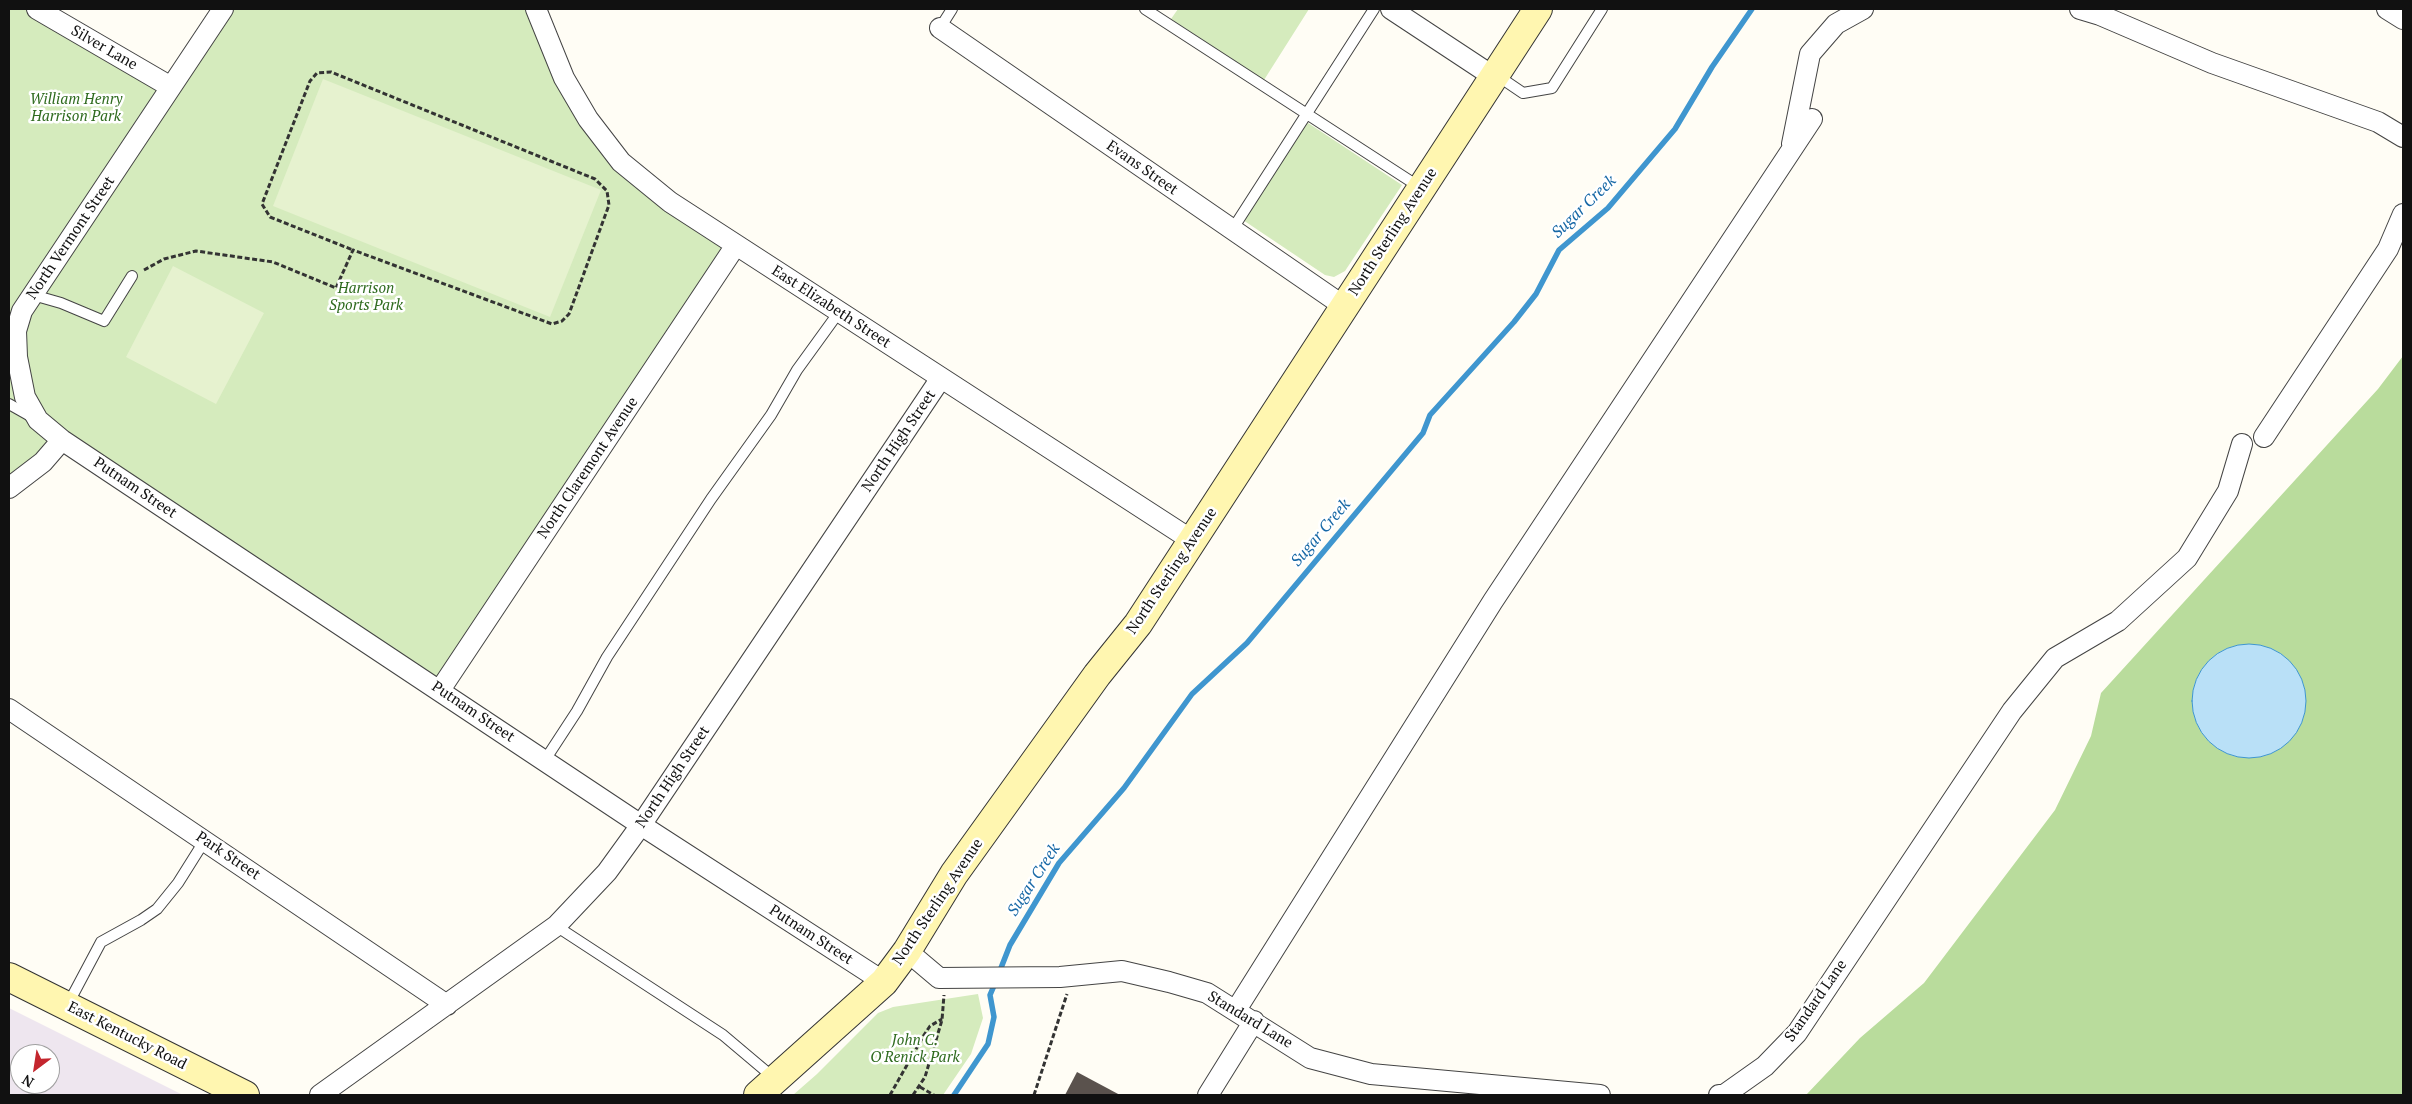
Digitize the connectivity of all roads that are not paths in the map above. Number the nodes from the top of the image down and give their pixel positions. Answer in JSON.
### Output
{"nodes":[{"id":1,"x":37,"y":9,"type":"edge"},
{"id":2,"x":223,"y":9,"type":"edge"},
{"id":3,"x":536,"y":9,"type":"edge"},
{"id":4,"x":952,"y":9,"type":"edge"},
{"id":5,"x":1145,"y":9,"type":"edge"},
{"id":6,"x":1374,"y":9,"type":"edge"},
{"id":7,"x":1391,"y":9,"type":"edge"},
{"id":8,"x":1538,"y":9,"type":"edge"},
{"id":9,"x":1602,"y":9,"type":"edge"},
{"id":10,"x":1863,"y":9,"type":"edge"},
{"id":11,"x":2080,"y":9,"type":"edge"},
{"id":12,"x":2387,"y":9,"type":"edge"},
{"id":13,"x":2403,"y":19,"type":"edge"},
{"id":14,"x":940,"y":28,"type":"joint"},
{"id":15,"x":1494,"y":76,"type":"junction"},
{"id":16,"x":171,"y":86,"type":"junction"},
{"id":17,"x":1306,"y":114,"type":"junction"},
{"id":18,"x":1812,"y":119,"type":"dead end"},
{"id":19,"x":2403,"y":137,"type":"edge"},
{"id":20,"x":1790,"y":153,"type":"junction"},
{"id":21,"x":1421,"y":188,"type":"junction"},
{"id":22,"x":2403,"y":214,"type":"edge"},
{"id":23,"x":1232,"y":230,"type":"junction"},
{"id":24,"x":736,"y":245,"type":"junction"},
{"id":25,"x":132,"y":276,"type":"road end"},
{"id":26,"x":33,"y":295,"type":"junction"},
{"id":27,"x":1345,"y":307,"type":"junction"},
{"id":28,"x":839,"y":312,"type":"junction"},
{"id":29,"x":941,"y":378,"type":"junction"},
{"id":30,"x":9,"y":404,"type":"edge"},
{"id":31,"x":38,"y":420,"type":"junction"},
{"id":32,"x":2264,"y":436,"type":"dead end"},
{"id":33,"x":62,"y":440,"type":"junction"},
{"id":34,"x":2242,"y":444,"type":"dead end"},
{"id":35,"x":9,"y":488,"type":"edge"},
{"id":36,"x":1193,"y":541,"type":"junction"},
{"id":37,"x":440,"y":690,"type":"junction"},
{"id":38,"x":9,"y":709,"type":"edge"},
{"id":39,"x":545,"y":760,"type":"junction"},
{"id":40,"x":641,"y":825,"type":"junction"},
{"id":41,"x":205,"y":840,"type":"junction"},
{"id":42,"x":556,"y":926,"type":"junction"},
{"id":43,"x":906,"y":951,"type":"junction"},
{"id":44,"x":9,"y":977,"type":"edge"},
{"id":45,"x":884,"y":982,"type":"junction"},
{"id":46,"x":447,"y":1004,"type":"junction"},
{"id":47,"x":67,"y":1006,"type":"junction"},
{"id":48,"x":1236,"y":1010,"type":"junction"},
{"id":49,"x":1254,"y":1022,"type":"junction"},
{"id":50,"x":767,"y":1088,"type":"edge"},
{"id":51,"x":245,"y":1095,"type":"edge"},
{"id":52,"x":320,"y":1095,"type":"edge"},
{"id":53,"x":1208,"y":1095,"type":"edge"},
{"id":54,"x":1600,"y":1095,"type":"edge"},
{"id":55,"x":1719,"y":1095,"type":"edge"}],
"edges":[{"from":1,"to":16,"type":"street","name":"Silver Lane"},
{"from":2,"to":16,"type":"street","name":"North Vermont Street"},
{"from":3,"to":24,"type":"street","name":"East Elizabeth Street"},
{"from":4,"to":14,"type":"lane"},
{"from":5,"to":17,"type":"lane"},
{"from":6,"to":17,"type":"lane"},
{"from":7,"to":15,"type":"street"},
{"from":8,"to":15,"type":"main road","name":"North Sterling Avenue"},
{"from":9,"to":15,"type":"lane"},
{"from":10,"to":20,"type":"street"},
{"from":11,"to":19,"type":"street"},
{"from":12,"to":13,"type":"street"},
{"from":14,"to":23,"type":"street","name":"Evans Street"},
{"from":15,"to":21,"type":"main road","name":"North Sterling Avenue"},
{"from":16,"to":26,"type":"street","name":"North Vermont Street"},
{"from":17,"to":21,"type":"lane"},
{"from":17,"to":23,"type":"lane"},
{"from":18,"to":20,"type":"street"},
{"from":20,"to":48,"type":"street"},
{"from":21,"to":27,"type":"main road","name":"North Sterling Avenue"},
{"from":22,"to":32,"type":"street"},
{"from":23,"to":27,"type":"street","name":"Evans Street"},
{"from":24,"to":28,"type":"street","name":"East Elizabeth Street"},
{"from":24,"to":37,"type":"street","name":"North Claremont Avenue"},
{"from":25,"to":26,"type":"lane"},
{"from":26,"to":31,"type":"street","name":"North Vermont Street"},
{"from":27,"to":36,"type":"main road","name":"North Sterling Avenue"},
{"from":28,"to":29,"type":"street","name":"East Elizabeth Street"},
{"from":28,"to":39,"type":"lane"},
{"from":29,"to":36,"type":"street","name":"East Elizabeth Street"},
{"from":29,"to":40,"type":"street","name":"North High Street"},
{"from":30,"to":31,"type":"lane"},
{"from":31,"to":33,"type":"street","name":"North Vermont Street"},
{"from":33,"to":35,"type":"street"},
{"from":33,"to":37,"type":"street","name":"Putnam Street"},
{"from":34,"to":55,"type":"street","name":"Standard Lane"},
{"from":36,"to":43,"type":"main road","name":"North Sterling Avenue"},
{"from":37,"to":39,"type":"street","name":"Putnam Street"},
{"from":38,"to":41,"type":"street","name":"Park Street"},
{"from":39,"to":40,"type":"street","name":"Putnam Street"},
{"from":40,"to":42,"type":"street","name":"North High Street"},
{"from":40,"to":45,"type":"street","name":"Putnam Street"},
{"from":41,"to":46,"type":"street","name":"Park Street"},
{"from":41,"to":47,"type":"lane"},
{"from":42,"to":46,"type":"street","name":"North High Street"},
{"from":42,"to":50,"type":"lane"},
{"from":43,"to":45,"type":"main road","name":"North Sterling Avenue"},
{"from":43,"to":48,"type":"street","name":"Standard Lane"},
{"from":44,"to":47,"type":"main road","name":"East Kentucky Road"},
{"from":45,"to":50,"type":"main road","name":"North Sterling Avenue"},
{"from":46,"to":52,"type":"street","name":"North High Street"},
{"from":47,"to":51,"type":"main road","name":"East Kentucky Road"},
{"from":48,"to":49,"type":"street","name":"Standard Lane"},
{"from":49,"to":53,"type":"street"},
{"from":49,"to":54,"type":"street","name":"Standard Lane"}]}
